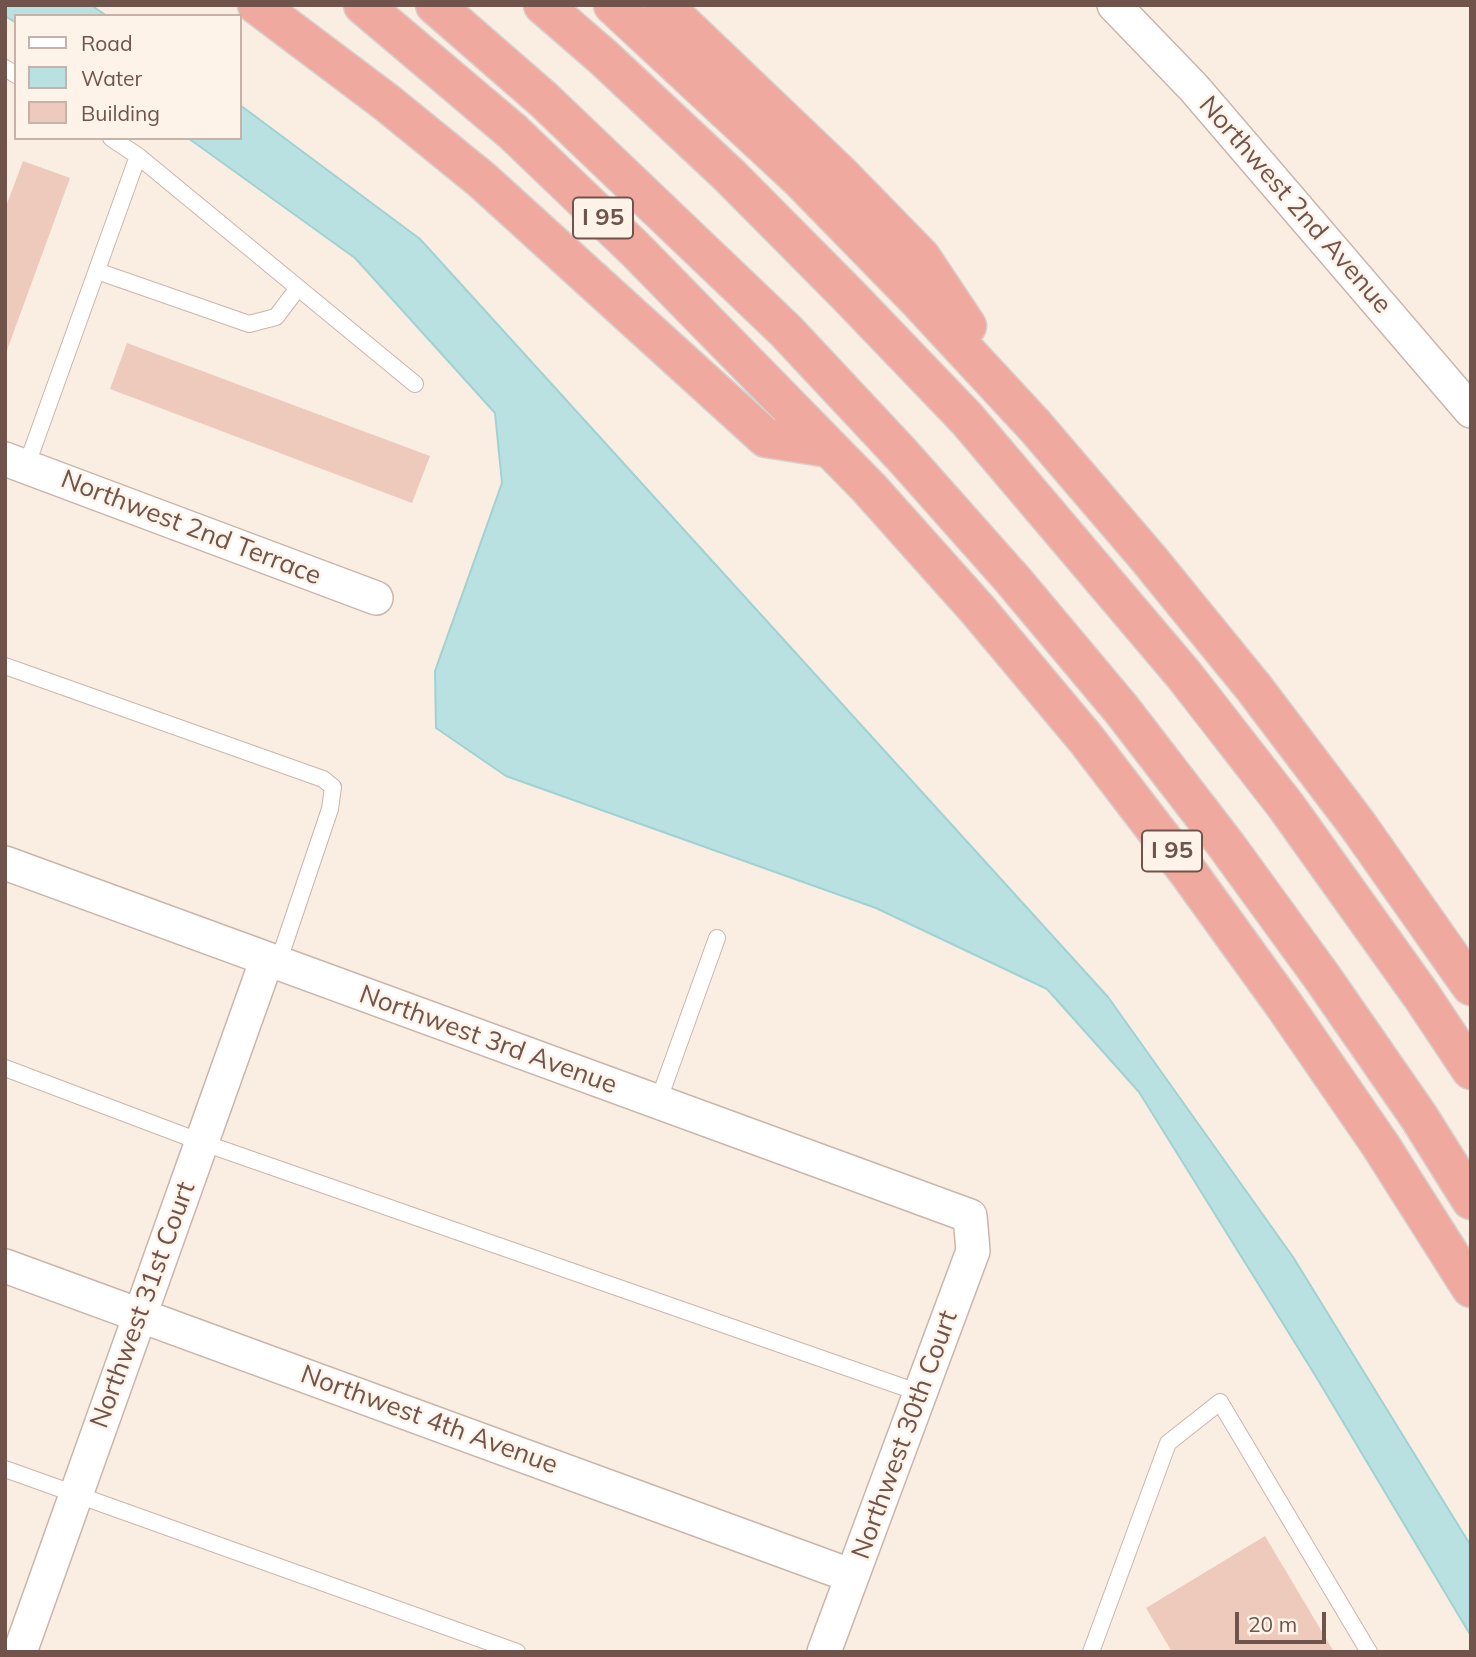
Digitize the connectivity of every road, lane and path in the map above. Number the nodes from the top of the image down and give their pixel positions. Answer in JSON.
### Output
{"nodes":[{"id":1,"x":257,"y":5,"type":"edge"},
{"id":2,"x":363,"y":5,"type":"edge"},
{"id":3,"x":435,"y":5,"type":"edge"},
{"id":4,"x":544,"y":5,"type":"edge"},
{"id":5,"x":613,"y":5,"type":"edge"},
{"id":6,"x":663,"y":5,"type":"edge"},
{"id":7,"x":1114,"y":5,"type":"edge"},
{"id":8,"x":114,"y":140,"type":"edge"},
{"id":9,"x":138,"y":156,"type":"junction"},
{"id":10,"x":97,"y":271,"type":"junction"},
{"id":11,"x":298,"y":288,"type":"junction"},
{"id":12,"x":415,"y":384,"type":"dead end"},
{"id":13,"x":1471,"y":411,"type":"edge"},
{"id":14,"x":1035,"y":426,"type":"junction"},
{"id":15,"x":829,"y":448,"type":"junction"},
{"id":16,"x":16,"y":463,"type":"edge"},
{"id":17,"x":376,"y":598,"type":"dead end"},
{"id":18,"x":5,"y":666,"type":"edge"},
{"id":19,"x":5,"y":863,"type":"edge"},
{"id":20,"x":717,"y":938,"type":"dead end"},
{"id":21,"x":273,"y":961,"type":"junction"},
{"id":22,"x":1471,"y":986,"type":"edge"},
{"id":23,"x":5,"y":1068,"type":"edge"},
{"id":24,"x":1471,"y":1070,"type":"edge"},
{"id":25,"x":659,"y":1102,"type":"junction"},
{"id":26,"x":201,"y":1142,"type":"junction"},
{"id":27,"x":1471,"y":1200,"type":"edge"},
{"id":28,"x":970,"y":1216,"type":"joint"},
{"id":29,"x":5,"y":1266,"type":"edge"},
{"id":30,"x":1471,"y":1288,"type":"edge"},
{"id":31,"x":140,"y":1314,"type":"junction"},
{"id":32,"x":920,"y":1393,"type":"junction"},
{"id":33,"x":5,"y":1469,"type":"edge"},
{"id":34,"x":76,"y":1494,"type":"junction"},
{"id":35,"x":852,"y":1576,"type":"junction"},
{"id":36,"x":20,"y":1652,"type":"edge"},
{"id":37,"x":517,"y":1652,"type":"edge"},
{"id":38,"x":824,"y":1652,"type":"edge"},
{"id":39,"x":1091,"y":1652,"type":"edge"},
{"id":40,"x":1368,"y":1652,"type":"edge"}],
"edges":[{"from":1,"to":15,"type":"highway"},
{"from":2,"to":15,"type":"highway","number":"I 95"},
{"from":3,"to":27,"type":"highway"},
{"from":4,"to":24,"type":"highway"},
{"from":5,"to":14,"type":"highway"},
{"from":6,"to":14,"type":"highway"},
{"from":7,"to":13,"type":"street","name":"Northwest 2nd Avenue"},
{"from":8,"to":9,"type":"lane"},
{"from":9,"to":10,"type":"lane"},
{"from":9,"to":11,"type":"lane"},
{"from":10,"to":11,"type":"lane"},
{"from":10,"to":16,"type":"lane"},
{"from":11,"to":12,"type":"lane"},
{"from":14,"to":22,"type":"highway"},
{"from":15,"to":30,"type":"highway","number":"I 95"},
{"from":16,"to":17,"type":"street","name":"Northwest 2nd Terrace"},
{"from":18,"to":21,"type":"lane"},
{"from":19,"to":21,"type":"street","name":"Northwest 3rd Avenue"},
{"from":20,"to":25,"type":"lane"},
{"from":21,"to":25,"type":"street","name":"Northwest 3rd Avenue"},
{"from":21,"to":26,"type":"street","name":"Northwest 31st Court"},
{"from":23,"to":26,"type":"lane"},
{"from":25,"to":28,"type":"street","name":"Northwest 3rd Avenue"},
{"from":26,"to":31,"type":"street","name":"Northwest 31st Court"},
{"from":26,"to":32,"type":"lane"},
{"from":28,"to":32,"type":"street","name":"Northwest 30th Court"},
{"from":29,"to":31,"type":"street","name":"Northwest 4th Avenue"},
{"from":31,"to":34,"type":"street","name":"Northwest 31st Court"},
{"from":31,"to":35,"type":"street","name":"Northwest 4th Avenue"},
{"from":32,"to":35,"type":"street","name":"Northwest 30th Court"},
{"from":33,"to":34,"type":"lane"},
{"from":34,"to":36,"type":"street","name":"Northwest 31st Court"},
{"from":34,"to":37,"type":"lane"},
{"from":35,"to":38,"type":"street","name":"Northwest 30th Court"},
{"from":39,"to":40,"type":"lane"}]}
